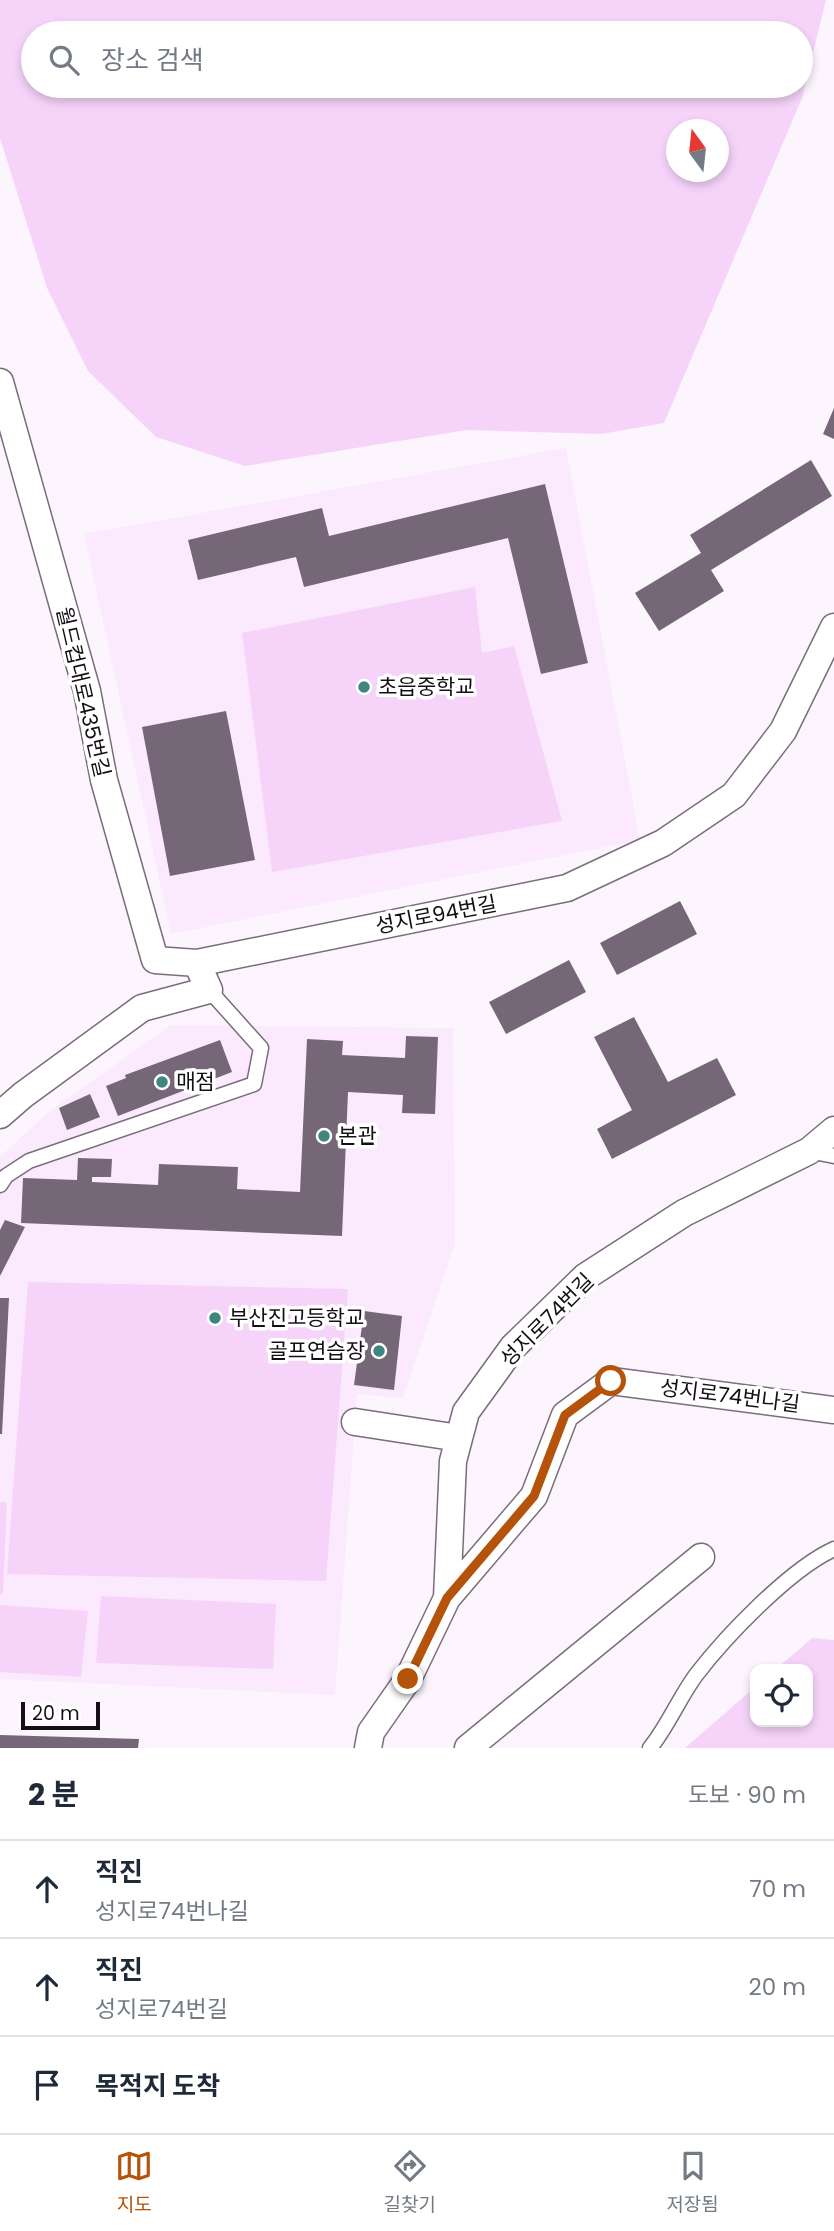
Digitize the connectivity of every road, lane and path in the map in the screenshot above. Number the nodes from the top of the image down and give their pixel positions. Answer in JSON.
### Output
{"nodes":[{"id":1,"x":0,"y":382,"type":"edge"},
{"id":2,"x":834,"y":627,"type":"edge"},
{"id":3,"x":197,"y":963,"type":"junction"},
{"id":4,"x":209,"y":990,"type":"junction"},
{"id":5,"x":0,"y":1115,"type":"edge"},
{"id":6,"x":834,"y":1130,"type":"edge"},
{"id":7,"x":821,"y":1154,"type":"edge"},
{"id":8,"x":0,"y":1185,"type":"edge"},
{"id":9,"x":834,"y":1410,"type":"edge"},
{"id":10,"x":355,"y":1422,"type":"dead end"},
{"id":11,"x":459,"y":1438,"type":"junction"},
{"id":12,"x":834,"y":1549,"type":"edge"},
{"id":13,"x":701,"y":1557,"type":"dead end"},
{"id":14,"x":447,"y":1598,"type":"junction"},
{"id":15,"x":368,"y":1748,"type":"edge"},
{"id":16,"x":468,"y":1748,"type":"edge"},
{"id":17,"x":650,"y":1748,"type":"edge"}],
"edges":[{"from":1,"to":3,"type":"street","name":"월드컵대로435번길"},
{"from":2,"to":3,"type":"street","name":"성지로94번길"},
{"from":3,"to":4,"type":"street"},
{"from":4,"to":5,"type":"street"},
{"from":4,"to":8,"type":"lane"},
{"from":6,"to":7,"type":"street","name":"성지로74번길"},
{"from":7,"to":11,"type":"street","name":"성지로74번길"},
{"from":9,"to":14,"type":"street","name":"성지로74번나길"},
{"from":10,"to":11,"type":"street"},
{"from":11,"to":14,"type":"street","name":"성지로74번길"},
{"from":12,"to":17,"type":"lane"},
{"from":13,"to":16,"type":"street"},
{"from":14,"to":15,"type":"street","name":"성지로74번길"}]}
